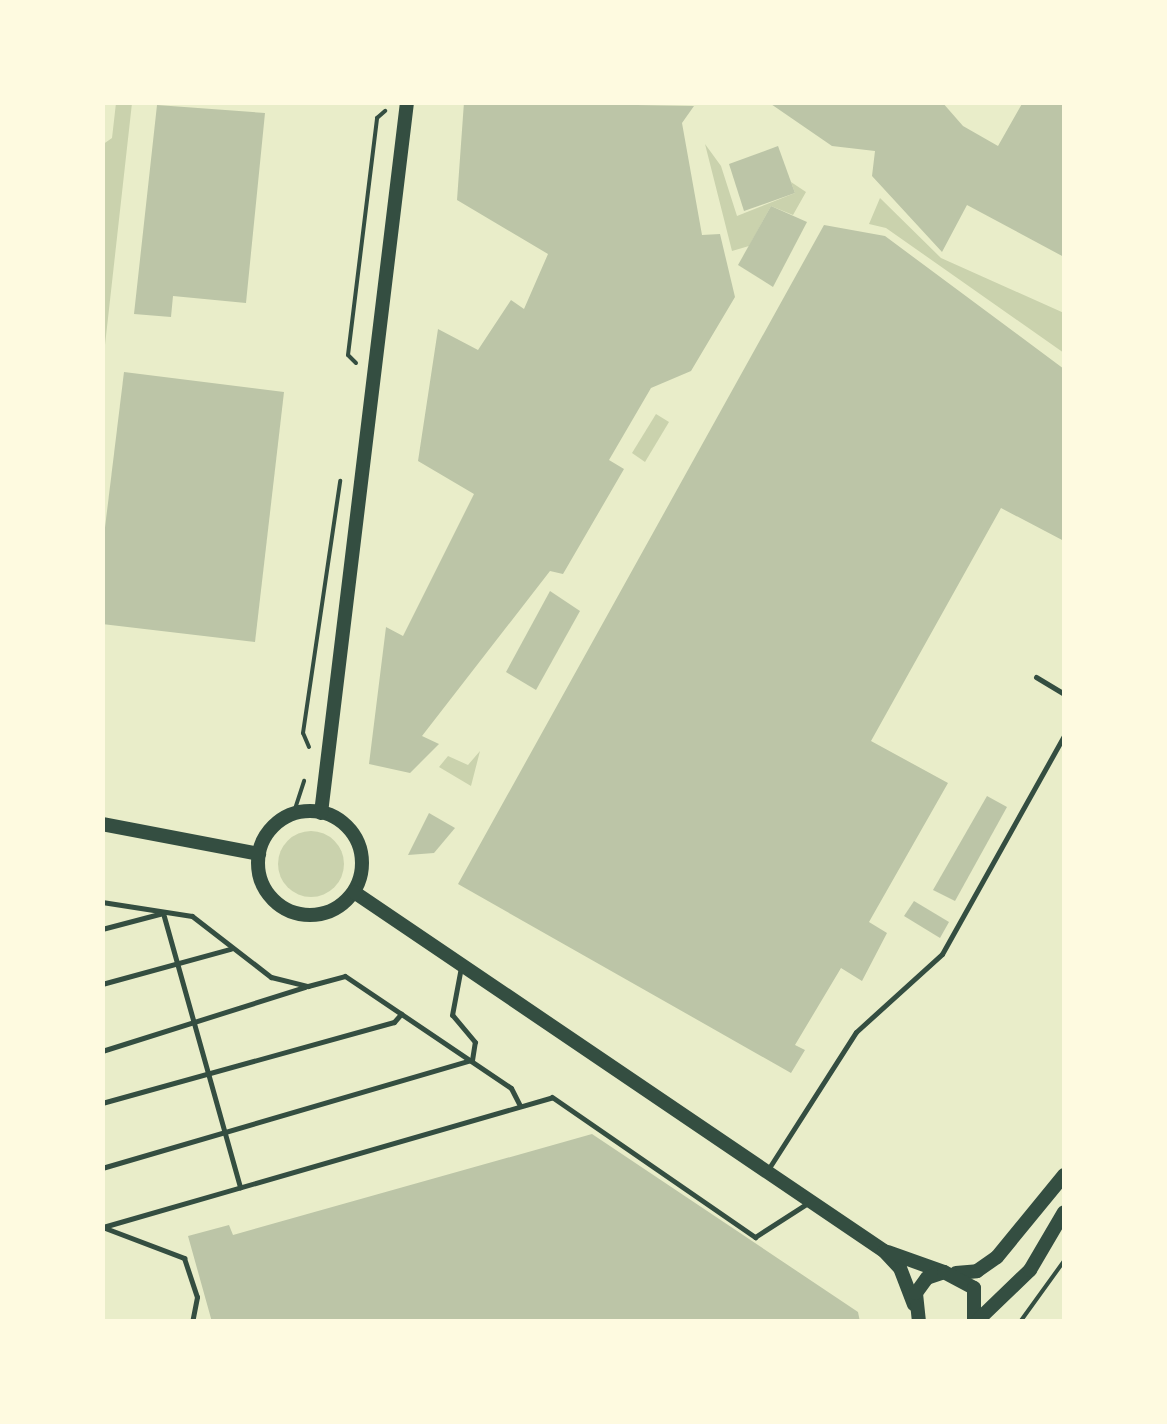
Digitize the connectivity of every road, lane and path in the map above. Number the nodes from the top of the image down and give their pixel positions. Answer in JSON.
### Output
{"nodes":[{"id":1,"x":388,"y":102,"type":"edge"},
{"id":2,"x":406,"y":102,"type":"edge"},
{"id":3,"x":354,"y":381,"type":"dead end"},
{"id":4,"x":340,"y":478,"type":"dead end"},
{"id":5,"x":1036,"y":677,"type":"dead end"},
{"id":6,"x":1064,"y":694,"type":"edge"},
{"id":7,"x":1064,"y":736,"type":"edge"},
{"id":8,"x":321,"y":812,"type":"junction"},
{"id":9,"x":294,"y":815,"type":"junction"},
{"id":10,"x":102,"y":824,"type":"edge"},
{"id":11,"x":259,"y":854,"type":"junction"},
{"id":12,"x":354,"y":892,"type":"junction"},
{"id":13,"x":102,"y":902,"type":"edge"},
{"id":14,"x":162,"y":912,"type":"junction"},
{"id":15,"x":102,"y":929,"type":"edge"},
{"id":16,"x":230,"y":948,"type":"junction"},
{"id":17,"x":177,"y":964,"type":"junction"},
{"id":18,"x":462,"y":964,"type":"junction"},
{"id":19,"x":102,"y":984,"type":"edge"},
{"id":20,"x":308,"y":986,"type":"junction"},
{"id":21,"x":401,"y":1014,"type":"junction"},
{"id":22,"x":193,"y":1020,"type":"junction"},
{"id":23,"x":102,"y":1051,"type":"edge"},
{"id":24,"x":472,"y":1060,"type":"junction"},
{"id":25,"x":208,"y":1075,"type":"junction"},
{"id":26,"x":102,"y":1103,"type":"edge"},
{"id":27,"x":520,"y":1106,"type":"junction"},
{"id":28,"x":224,"y":1130,"type":"junction"},
{"id":29,"x":102,"y":1168,"type":"edge"},
{"id":30,"x":767,"y":1172,"type":"junction"},
{"id":31,"x":1064,"y":1174,"type":"edge"},
{"id":32,"x":240,"y":1187,"type":"junction"},
{"id":33,"x":810,"y":1202,"type":"junction"},
{"id":34,"x":1064,"y":1212,"type":"edge"},
{"id":35,"x":103,"y":1227,"type":"edge"},
{"id":36,"x":884,"y":1250,"type":"junction"},
{"id":37,"x":1064,"y":1261,"type":"edge"},
{"id":38,"x":950,"y":1272,"type":"junction"},
{"id":39,"x":914,"y":1304,"type":"junction"},
{"id":40,"x":192,"y":1322,"type":"edge"},
{"id":41,"x":919,"y":1322,"type":"edge"},
{"id":42,"x":975,"y":1322,"type":"edge"},
{"id":43,"x":1020,"y":1322,"type":"edge"}],
"edges":[{"from":1,"to":3,"type":"path"},
{"from":2,"to":8,"type":"street"},
{"from":4,"to":9,"type":"path"},
{"from":5,"to":6,"type":"lane"},
{"from":7,"to":30,"type":"lane"},
{"from":8,"to":9,"type":"street"},
{"from":8,"to":12,"type":"street"},
{"from":9,"to":11,"type":"street"},
{"from":10,"to":11,"type":"street"},
{"from":11,"to":12,"type":"street"},
{"from":12,"to":18,"type":"street"},
{"from":13,"to":14,"type":"lane"},
{"from":14,"to":15,"type":"lane"},
{"from":14,"to":16,"type":"lane"},
{"from":14,"to":17,"type":"lane"},
{"from":16,"to":17,"type":"lane"},
{"from":16,"to":20,"type":"lane"},
{"from":17,"to":19,"type":"lane"},
{"from":17,"to":22,"type":"lane"},
{"from":18,"to":24,"type":"lane"},
{"from":18,"to":30,"type":"street"},
{"from":20,"to":21,"type":"lane"},
{"from":20,"to":22,"type":"lane"},
{"from":21,"to":24,"type":"lane"},
{"from":21,"to":25,"type":"lane"},
{"from":22,"to":23,"type":"lane"},
{"from":22,"to":25,"type":"lane"},
{"from":24,"to":27,"type":"lane"},
{"from":24,"to":28,"type":"lane"},
{"from":25,"to":26,"type":"lane"},
{"from":25,"to":28,"type":"lane"},
{"from":27,"to":32,"type":"lane"},
{"from":27,"to":33,"type":"lane"},
{"from":28,"to":29,"type":"lane"},
{"from":28,"to":32,"type":"lane"},
{"from":30,"to":33,"type":"street"},
{"from":31,"to":38,"type":"street"},
{"from":32,"to":35,"type":"lane"},
{"from":33,"to":36,"type":"street"},
{"from":34,"to":42,"type":"street"},
{"from":35,"to":40,"type":"lane"},
{"from":36,"to":38,"type":"street"},
{"from":36,"to":39,"type":"street"},
{"from":37,"to":43,"type":"path"},
{"from":38,"to":39,"type":"street"},
{"from":38,"to":42,"type":"street"},
{"from":39,"to":41,"type":"street"}]}
